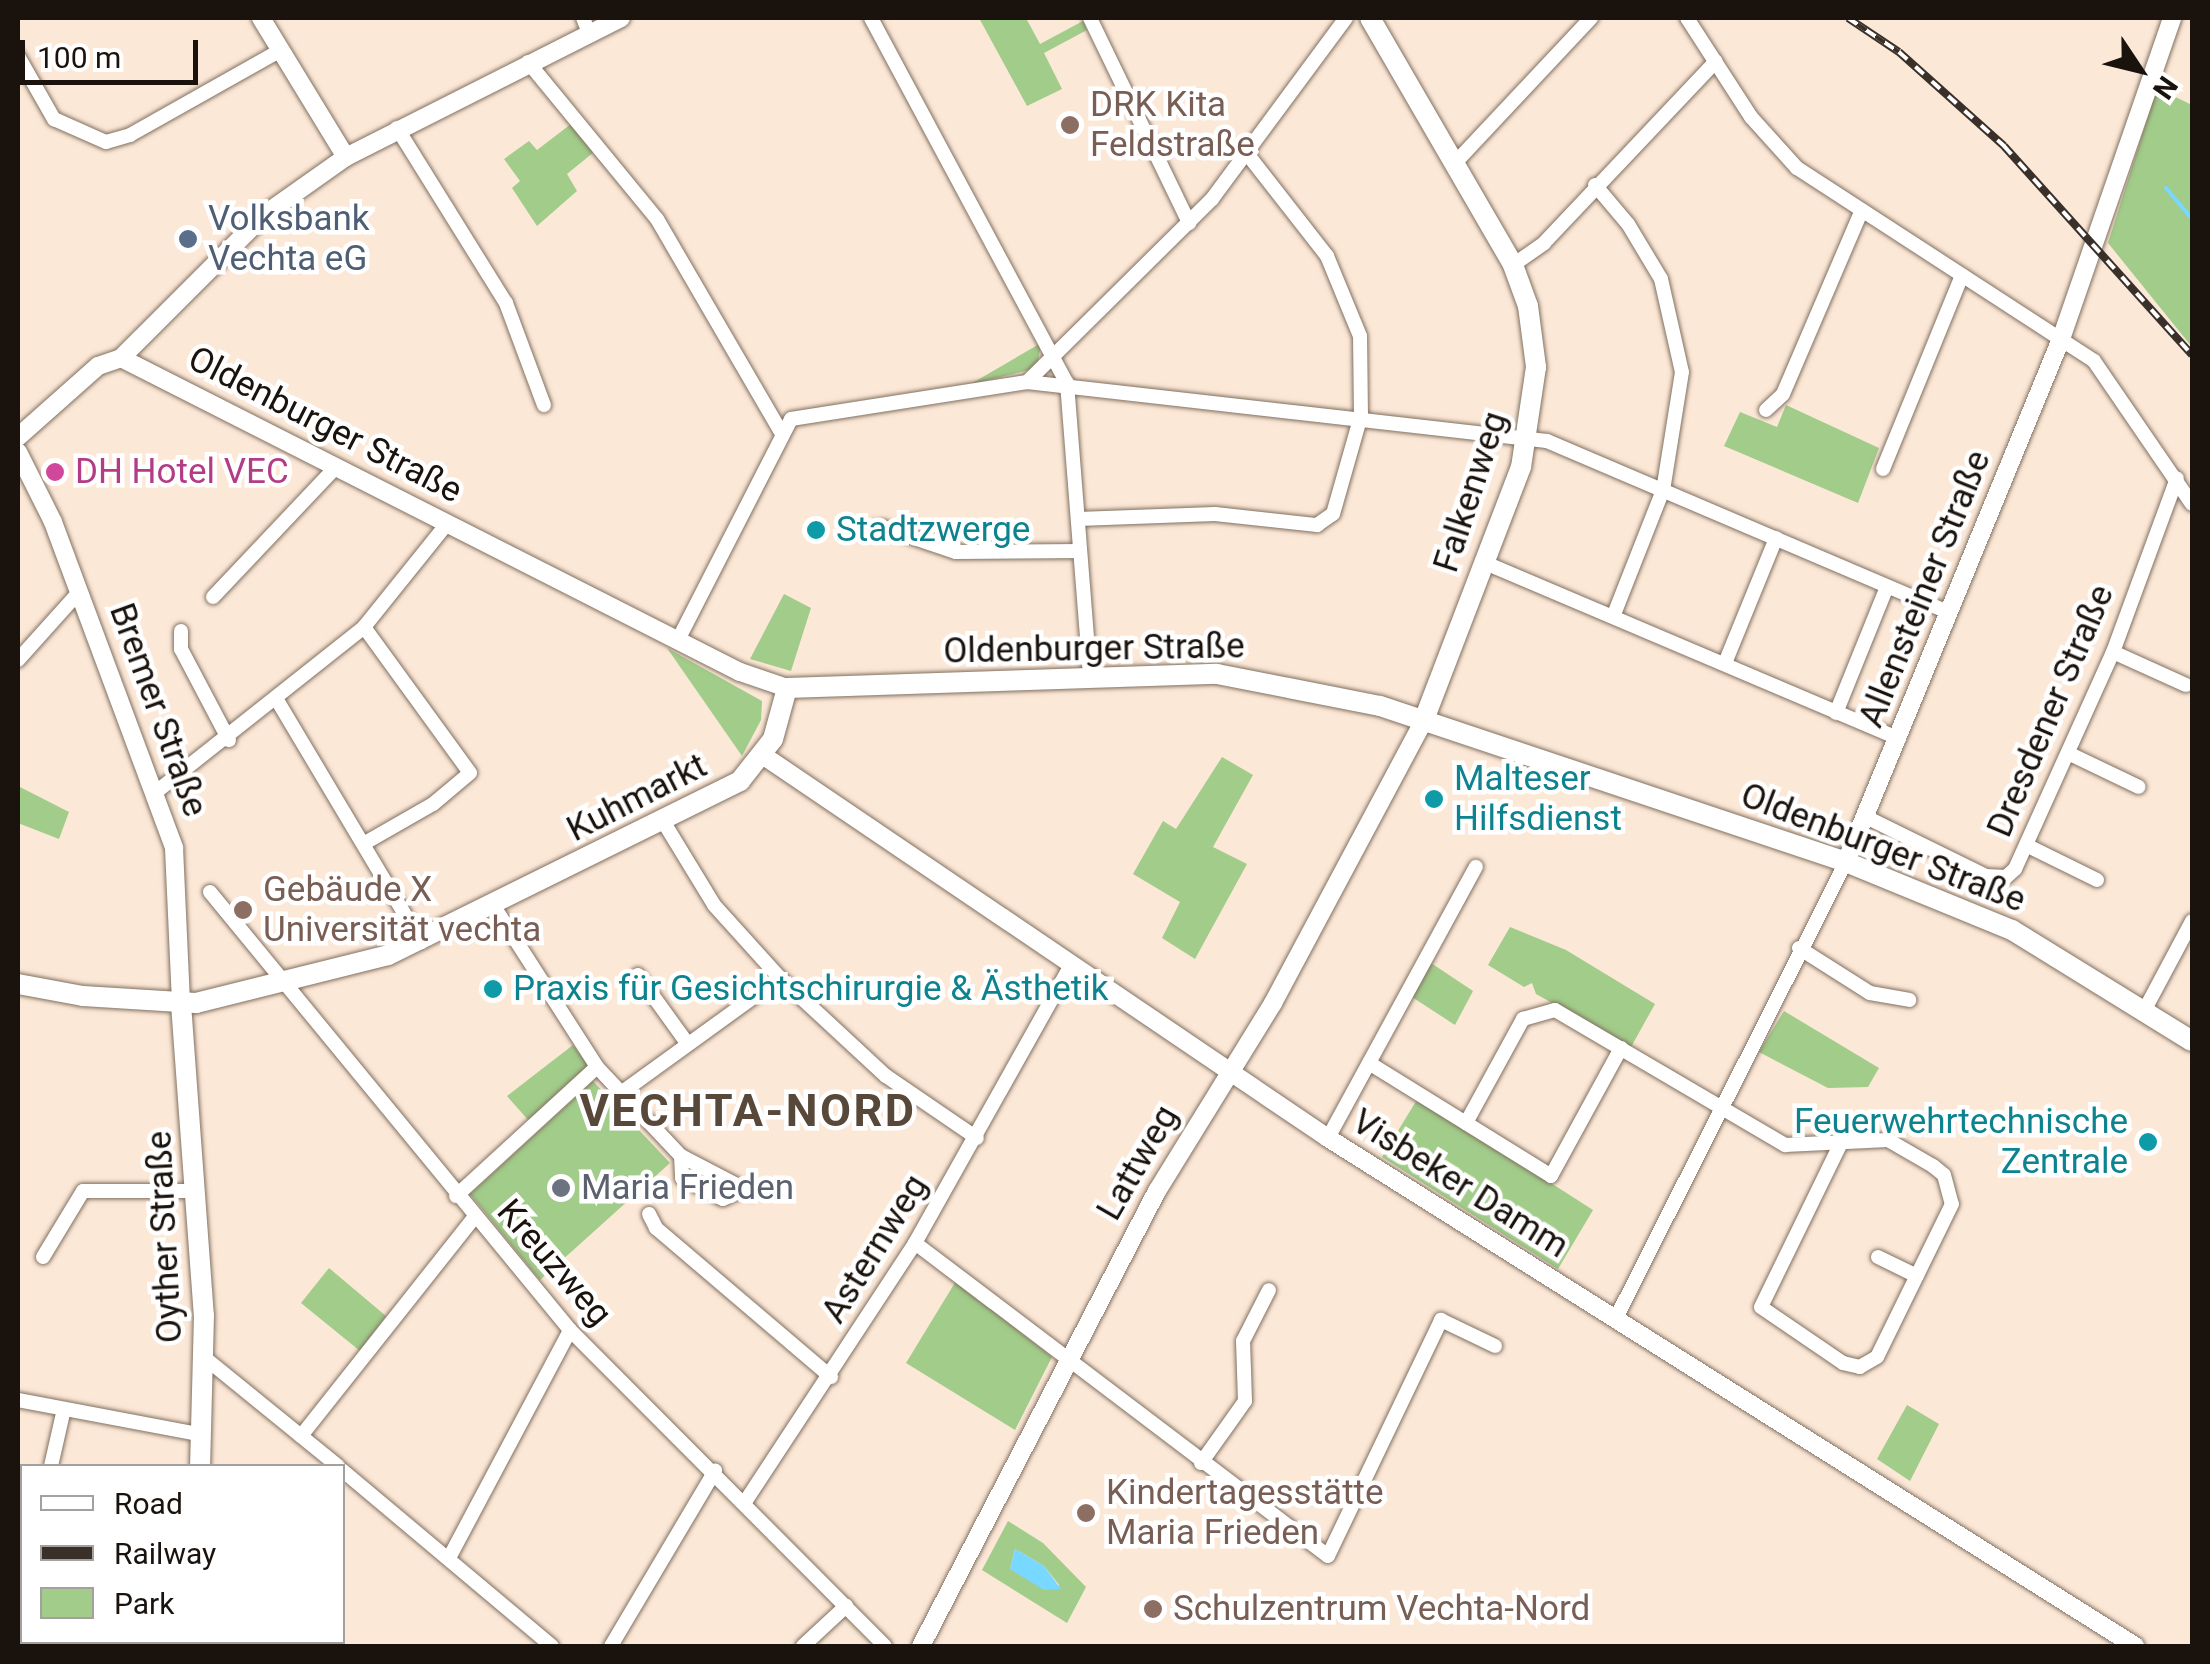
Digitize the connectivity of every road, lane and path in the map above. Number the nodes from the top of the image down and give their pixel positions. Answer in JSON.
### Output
{"nodes":[{"id":1,"x":261,"y":18,"type":"edge"},
{"id":2,"x":621,"y":18,"type":"edge"},
{"id":3,"x":870,"y":18,"type":"edge"},
{"id":4,"x":1090,"y":18,"type":"edge"},
{"id":5,"x":1346,"y":18,"type":"edge"},
{"id":6,"x":1370,"y":18,"type":"edge"},
{"id":7,"x":1591,"y":18,"type":"edge"},
{"id":8,"x":1687,"y":18,"type":"edge"},
{"id":9,"x":2172,"y":18,"type":"edge"},
{"id":10,"x":586,"y":25,"type":"edge"},
{"id":11,"x":281,"y":50,"type":"junction"},
{"id":12,"x":18,"y":56,"type":"edge"},
{"id":13,"x":1716,"y":61,"type":"junction"},
{"id":14,"x":528,"y":62,"type":"junction"},
{"id":15,"x":397,"y":128,"type":"junction"},
{"id":16,"x":1249,"y":156,"type":"junction"},
{"id":17,"x":346,"y":157,"type":"junction"},
{"id":18,"x":1455,"y":162,"type":"junction"},
{"id":19,"x":1595,"y":185,"type":"junction"},
{"id":20,"x":1862,"y":210,"type":"junction"},
{"id":21,"x":1190,"y":224,"type":"junction"},
{"id":22,"x":1513,"y":266,"type":"junction"},
{"id":23,"x":1962,"y":275,"type":"junction"},
{"id":24,"x":2060,"y":339,"type":"junction"},
{"id":25,"x":1056,"y":357,"type":"junction"},
{"id":26,"x":121,"y":358,"type":"junction"},
{"id":27,"x":1028,"y":382,"type":"junction"},
{"id":28,"x":1067,"y":383,"type":"junction"},
{"id":29,"x":544,"y":405,"type":"dead end"},
{"id":30,"x":1766,"y":410,"type":"dead end"},
{"id":31,"x":1360,"y":416,"type":"junction"},
{"id":32,"x":780,"y":432,"type":"junction"},
{"id":33,"x":18,"y":436,"type":"edge"},
{"id":34,"x":1530,"y":437,"type":"junction"},
{"id":35,"x":18,"y":452,"type":"edge"},
{"id":36,"x":336,"y":468,"type":"junction"},
{"id":37,"x":1883,"y":470,"type":"dead end"},
{"id":38,"x":2176,"y":478,"type":"junction"},
{"id":39,"x":1663,"y":490,"type":"junction"},
{"id":40,"x":2192,"y":504,"type":"edge"},
{"id":41,"x":1078,"y":520,"type":"junction"},
{"id":42,"x":446,"y":525,"type":"junction"},
{"id":43,"x":856,"y":530,"type":"dead end"},
{"id":44,"x":1776,"y":538,"type":"junction"},
{"id":45,"x":1080,"y":551,"type":"junction"},
{"id":46,"x":1484,"y":562,"type":"junction"},
{"id":47,"x":1887,"y":586,"type":"junction"},
{"id":48,"x":79,"y":592,"type":"junction"},
{"id":49,"x":212,"y":597,"type":"dead end"},
{"id":50,"x":1950,"y":614,"type":"junction"},
{"id":51,"x":1613,"y":617,"type":"junction"},
{"id":52,"x":364,"y":628,"type":"junction"},
{"id":53,"x":181,"y":631,"type":"dead end"},
{"id":54,"x":678,"y":640,"type":"junction"},
{"id":55,"x":2113,"y":652,"type":"junction"},
{"id":56,"x":18,"y":660,"type":"edge"},
{"id":57,"x":1725,"y":664,"type":"junction"},
{"id":58,"x":1090,"y":677,"type":"junction"},
{"id":59,"x":2186,"y":685,"type":"dead end"},
{"id":60,"x":787,"y":688,"type":"junction"},
{"id":61,"x":277,"y":700,"type":"junction"},
{"id":62,"x":1836,"y":712,"type":"junction"},
{"id":63,"x":1424,"y":720,"type":"junction"},
{"id":64,"x":1898,"y":739,"type":"junction"},
{"id":65,"x":229,"y":740,"type":"junction"},
{"id":66,"x":2070,"y":754,"type":"junction"},
{"id":67,"x":764,"y":756,"type":"junction"},
{"id":68,"x":2139,"y":787,"type":"dead end"},
{"id":69,"x":156,"y":792,"type":"junction"},
{"id":70,"x":1868,"y":818,"type":"junction"},
{"id":71,"x":663,"y":821,"type":"junction"},
{"id":72,"x":365,"y":842,"type":"junction"},
{"id":73,"x":2028,"y":846,"type":"junction"},
{"id":74,"x":1846,"y":862,"type":"junction"},
{"id":75,"x":1476,"y":866,"type":"dead end"},
{"id":76,"x":2097,"y":880,"type":"dead end"},
{"id":77,"x":210,"y":892,"type":"dead end"},
{"id":78,"x":494,"y":908,"type":"junction"},
{"id":79,"x":2192,"y":921,"type":"edge"},
{"id":80,"x":421,"y":942,"type":"junction"},
{"id":81,"x":1799,"y":948,"type":"junction"},
{"id":82,"x":1070,"y":966,"type":"junction"},
{"id":83,"x":638,"y":976,"type":"dead end"},
{"id":84,"x":780,"y":978,"type":"junction"},
{"id":85,"x":284,"y":980,"type":"junction"},
{"id":86,"x":18,"y":984,"type":"edge"},
{"id":87,"x":1909,"y":1000,"type":"dead end"},
{"id":88,"x":182,"y":1004,"type":"junction"},
{"id":89,"x":2144,"y":1011,"type":"junction"},
{"id":90,"x":2192,"y":1041,"type":"edge"},
{"id":91,"x":687,"y":1043,"type":"junction"},
{"id":92,"x":1621,"y":1048,"type":"junction"},
{"id":93,"x":1369,"y":1063,"type":"junction"},
{"id":94,"x":597,"y":1067,"type":"junction"},
{"id":95,"x":1230,"y":1074,"type":"junction"},
{"id":96,"x":622,"y":1094,"type":"junction"},
{"id":97,"x":1722,"y":1109,"type":"junction"},
{"id":98,"x":1466,"y":1123,"type":"junction"},
{"id":99,"x":977,"y":1138,"type":"junction"},
{"id":100,"x":1328,"y":1138,"type":"junction"},
{"id":101,"x":1841,"y":1143,"type":"junction"},
{"id":102,"x":196,"y":1191,"type":"junction"},
{"id":103,"x":748,"y":1191,"type":"dead end"},
{"id":104,"x":456,"y":1196,"type":"junction"},
{"id":105,"x":649,"y":1214,"type":"dead end"},
{"id":106,"x":474,"y":1218,"type":"junction"},
{"id":107,"x":914,"y":1243,"type":"junction"},
{"id":108,"x":43,"y":1257,"type":"dead end"},
{"id":109,"x":1878,"y":1257,"type":"dead end"},
{"id":110,"x":1917,"y":1276,"type":"junction"},
{"id":111,"x":1269,"y":1290,"type":"dead end"},
{"id":112,"x":1614,"y":1320,"type":"junction"},
{"id":113,"x":570,"y":1330,"type":"junction"},
{"id":114,"x":1495,"y":1346,"type":"dead end"},
{"id":115,"x":205,"y":1358,"type":"junction"},
{"id":116,"x":1066,"y":1363,"type":"junction"},
{"id":117,"x":832,"y":1377,"type":"junction"},
{"id":118,"x":18,"y":1400,"type":"edge"},
{"id":119,"x":64,"y":1409,"type":"junction"},
{"id":120,"x":203,"y":1435,"type":"junction"},
{"id":121,"x":301,"y":1436,"type":"junction"},
{"id":122,"x":1202,"y":1463,"type":"junction"},
{"id":123,"x":52,"y":1464,"type":"edge"},
{"id":124,"x":200,"y":1464,"type":"edge"},
{"id":125,"x":335,"y":1464,"type":"edge"},
{"id":126,"x":345,"y":1472,"type":"edge"},
{"id":127,"x":715,"y":1472,"type":"junction"},
{"id":128,"x":745,"y":1502,"type":"junction"},
{"id":129,"x":449,"y":1558,"type":"junction"},
{"id":130,"x":846,"y":1606,"type":"junction"},
{"id":131,"x":552,"y":1646,"type":"edge"},
{"id":132,"x":611,"y":1646,"type":"edge"},
{"id":133,"x":803,"y":1646,"type":"edge"},
{"id":134,"x":885,"y":1646,"type":"edge"},
{"id":135,"x":921,"y":1646,"type":"edge"},
{"id":136,"x":2135,"y":1646,"type":"edge"}],
"edges":[{"from":1,"to":11,"type":"street"},
{"from":2,"to":10,"type":"street"},
{"from":3,"to":25,"type":"street"},
{"from":4,"to":21,"type":"street"},
{"from":5,"to":16,"type":"street"},
{"from":6,"to":18,"type":"main road","name":"Falkenweg"},
{"from":7,"to":18,"type":"street"},
{"from":8,"to":13,"type":"street"},
{"from":9,"to":24,"type":"street","name":"Allensteiner Straße"},
{"from":10,"to":14,"type":"street"},
{"from":11,"to":12,"type":"street"},
{"from":11,"to":17,"type":"street"},
{"from":13,"to":19,"type":"street"},
{"from":13,"to":20,"type":"street"},
{"from":14,"to":15,"type":"street"},
{"from":14,"to":32,"type":"street"},
{"from":15,"to":17,"type":"street"},
{"from":15,"to":29,"type":"street"},
{"from":16,"to":21,"type":"street"},
{"from":16,"to":31,"type":"street"},
{"from":17,"to":26,"type":"street"},
{"from":18,"to":22,"type":"main road","name":"Falkenweg"},
{"from":19,"to":22,"type":"street"},
{"from":19,"to":39,"type":"street"},
{"from":20,"to":23,"type":"street"},
{"from":20,"to":30,"type":"street"},
{"from":21,"to":25,"type":"street"},
{"from":22,"to":34,"type":"main road","name":"Falkenweg"},
{"from":23,"to":24,"type":"street"},
{"from":23,"to":37,"type":"street"},
{"from":24,"to":38,"type":"street"},
{"from":24,"to":50,"type":"street","name":"Allensteiner Straße"},
{"from":25,"to":27,"type":"street"},
{"from":25,"to":28,"type":"street"},
{"from":26,"to":33,"type":"street"},
{"from":26,"to":36,"type":"street","name":"Oldenburger Straße"},
{"from":27,"to":28,"type":"street"},
{"from":27,"to":32,"type":"street"},
{"from":28,"to":31,"type":"street"},
{"from":28,"to":41,"type":"street"},
{"from":31,"to":34,"type":"street"},
{"from":31,"to":41,"type":"street"},
{"from":32,"to":54,"type":"street"},
{"from":34,"to":39,"type":"street"},
{"from":34,"to":46,"type":"main road","name":"Falkenweg"},
{"from":35,"to":48,"type":"street","name":"Bremer Straße"},
{"from":36,"to":42,"type":"street","name":"Oldenburger Straße"},
{"from":36,"to":49,"type":"street"},
{"from":38,"to":40,"type":"street"},
{"from":38,"to":55,"type":"street","name":"Dresdener Straße"},
{"from":39,"to":44,"type":"street"},
{"from":39,"to":51,"type":"street"},
{"from":41,"to":45,"type":"street"},
{"from":42,"to":52,"type":"street"},
{"from":42,"to":54,"type":"street","name":"Oldenburger Straße"},
{"from":43,"to":45,"type":"street"},
{"from":44,"to":47,"type":"street"},
{"from":44,"to":57,"type":"street"},
{"from":45,"to":58,"type":"street"},
{"from":46,"to":51,"type":"street"},
{"from":46,"to":63,"type":"main road","name":"Falkenweg"},
{"from":47,"to":50,"type":"street"},
{"from":47,"to":62,"type":"street"},
{"from":48,"to":56,"type":"street"},
{"from":48,"to":69,"type":"street","name":"Bremer Straße"},
{"from":50,"to":64,"type":"street","name":"Allensteiner Straße"},
{"from":51,"to":57,"type":"street"},
{"from":52,"to":61,"type":"street"},
{"from":52,"to":72,"type":"street"},
{"from":53,"to":65,"type":"street"},
{"from":54,"to":60,"type":"street","name":"Oldenburger Straße"},
{"from":55,"to":59,"type":"street"},
{"from":55,"to":66,"type":"street","name":"Dresdener Straße"},
{"from":57,"to":62,"type":"street"},
{"from":58,"to":60,"type":"main road","name":"Oldenburger Straße"},
{"from":58,"to":63,"type":"main road","name":"Oldenburger Straße"},
{"from":60,"to":67,"type":"main road","name":"Kuhmarkt"},
{"from":61,"to":65,"type":"street"},
{"from":61,"to":72,"type":"street"},
{"from":62,"to":64,"type":"street"},
{"from":63,"to":74,"type":"main road","name":"Oldenburger Straße"},
{"from":63,"to":95,"type":"street","name":"Lattweg"},
{"from":64,"to":70,"type":"street","name":"Allensteiner Straße"},
{"from":65,"to":69,"type":"street"},
{"from":66,"to":68,"type":"street"},
{"from":66,"to":73,"type":"street","name":"Dresdener Straße"},
{"from":67,"to":71,"type":"main road","name":"Kuhmarkt"},
{"from":67,"to":82,"type":"street","name":"Visbeker Damm"},
{"from":69,"to":88,"type":"street","name":"Bremer Straße"},
{"from":70,"to":73,"type":"street","name":"Dresdener Straße"},
{"from":70,"to":74,"type":"street","name":"Allensteiner Straße"},
{"from":71,"to":78,"type":"main road","name":"Kuhmarkt"},
{"from":71,"to":84,"type":"street"},
{"from":72,"to":80,"type":"street"},
{"from":73,"to":76,"type":"street"},
{"from":74,"to":81,"type":"street"},
{"from":74,"to":89,"type":"main road","name":"Oldenburger Straße"},
{"from":75,"to":93,"type":"street"},
{"from":77,"to":85,"type":"street","name":"Kreuzweg"},
{"from":78,"to":80,"type":"main road","name":"Kuhmarkt"},
{"from":78,"to":94,"type":"street"},
{"from":79,"to":89,"type":"street"},
{"from":80,"to":85,"type":"main road","name":"Kuhmarkt"},
{"from":81,"to":87,"type":"street"},
{"from":81,"to":97,"type":"street"},
{"from":82,"to":95,"type":"street","name":"Visbeker Damm"},
{"from":82,"to":99,"type":"street","name":"Asternweg"},
{"from":83,"to":91,"type":"street"},
{"from":84,"to":91,"type":"street"},
{"from":84,"to":99,"type":"street"},
{"from":85,"to":88,"type":"main road","name":"Kuhmarkt"},
{"from":85,"to":104,"type":"street","name":"Kreuzweg"},
{"from":86,"to":88,"type":"main road"},
{"from":88,"to":102,"type":"main road","name":"Oyther Straße"},
{"from":89,"to":90,"type":"main road","name":"Oldenburger Straße"},
{"from":91,"to":96,"type":"street"},
{"from":92,"to":97,"type":"street"},
{"from":92,"to":98,"type":"street"},
{"from":92,"to":98,"type":"street"},
{"from":93,"to":98,"type":"street"},
{"from":93,"to":100,"type":"street"},
{"from":94,"to":96,"type":"street"},
{"from":94,"to":104,"type":"street"},
{"from":95,"to":100,"type":"street","name":"Visbeker Damm"},
{"from":95,"to":116,"type":"street","name":"Lattweg"},
{"from":96,"to":103,"type":"street"},
{"from":97,"to":101,"type":"street"},
{"from":97,"to":112,"type":"street"},
{"from":99,"to":107,"type":"street","name":"Asternweg"},
{"from":100,"to":112,"type":"street","name":"Visbeker Damm"},
{"from":101,"to":110,"type":"street"},
{"from":101,"to":110,"type":"street"},
{"from":102,"to":108,"type":"street"},
{"from":102,"to":115,"type":"main road","name":"Oyther Straße"},
{"from":104,"to":106,"type":"street","name":"Kreuzweg"},
{"from":105,"to":117,"type":"street"},
{"from":106,"to":113,"type":"street","name":"Kreuzweg"},
{"from":106,"to":121,"type":"street"},
{"from":107,"to":116,"type":"street"},
{"from":107,"to":117,"type":"street","name":"Asternweg"},
{"from":109,"to":110,"type":"street"},
{"from":111,"to":122,"type":"street"},
{"from":112,"to":136,"type":"street","name":"Visbeker Damm"},
{"from":113,"to":127,"type":"street","name":"Kreuzweg"},
{"from":113,"to":129,"type":"street"},
{"from":114,"to":122,"type":"street"},
{"from":115,"to":120,"type":"main road","name":"Oyther Straße"},
{"from":115,"to":121,"type":"street"},
{"from":116,"to":122,"type":"street"},
{"from":116,"to":135,"type":"street","name":"Lattweg"},
{"from":117,"to":128,"type":"street","name":"Asternweg"},
{"from":118,"to":119,"type":"street"},
{"from":119,"to":120,"type":"street"},
{"from":119,"to":123,"type":"street"},
{"from":120,"to":124,"type":"main road","name":"Oyther Straße"},
{"from":121,"to":125,"type":"street"},
{"from":126,"to":129,"type":"street"},
{"from":127,"to":128,"type":"street","name":"Kreuzweg"},
{"from":127,"to":132,"type":"street"},
{"from":128,"to":130,"type":"street","name":"Kreuzweg"},
{"from":129,"to":131,"type":"street"},
{"from":130,"to":133,"type":"street"},
{"from":130,"to":134,"type":"street","name":"Kreuzweg"}]}
